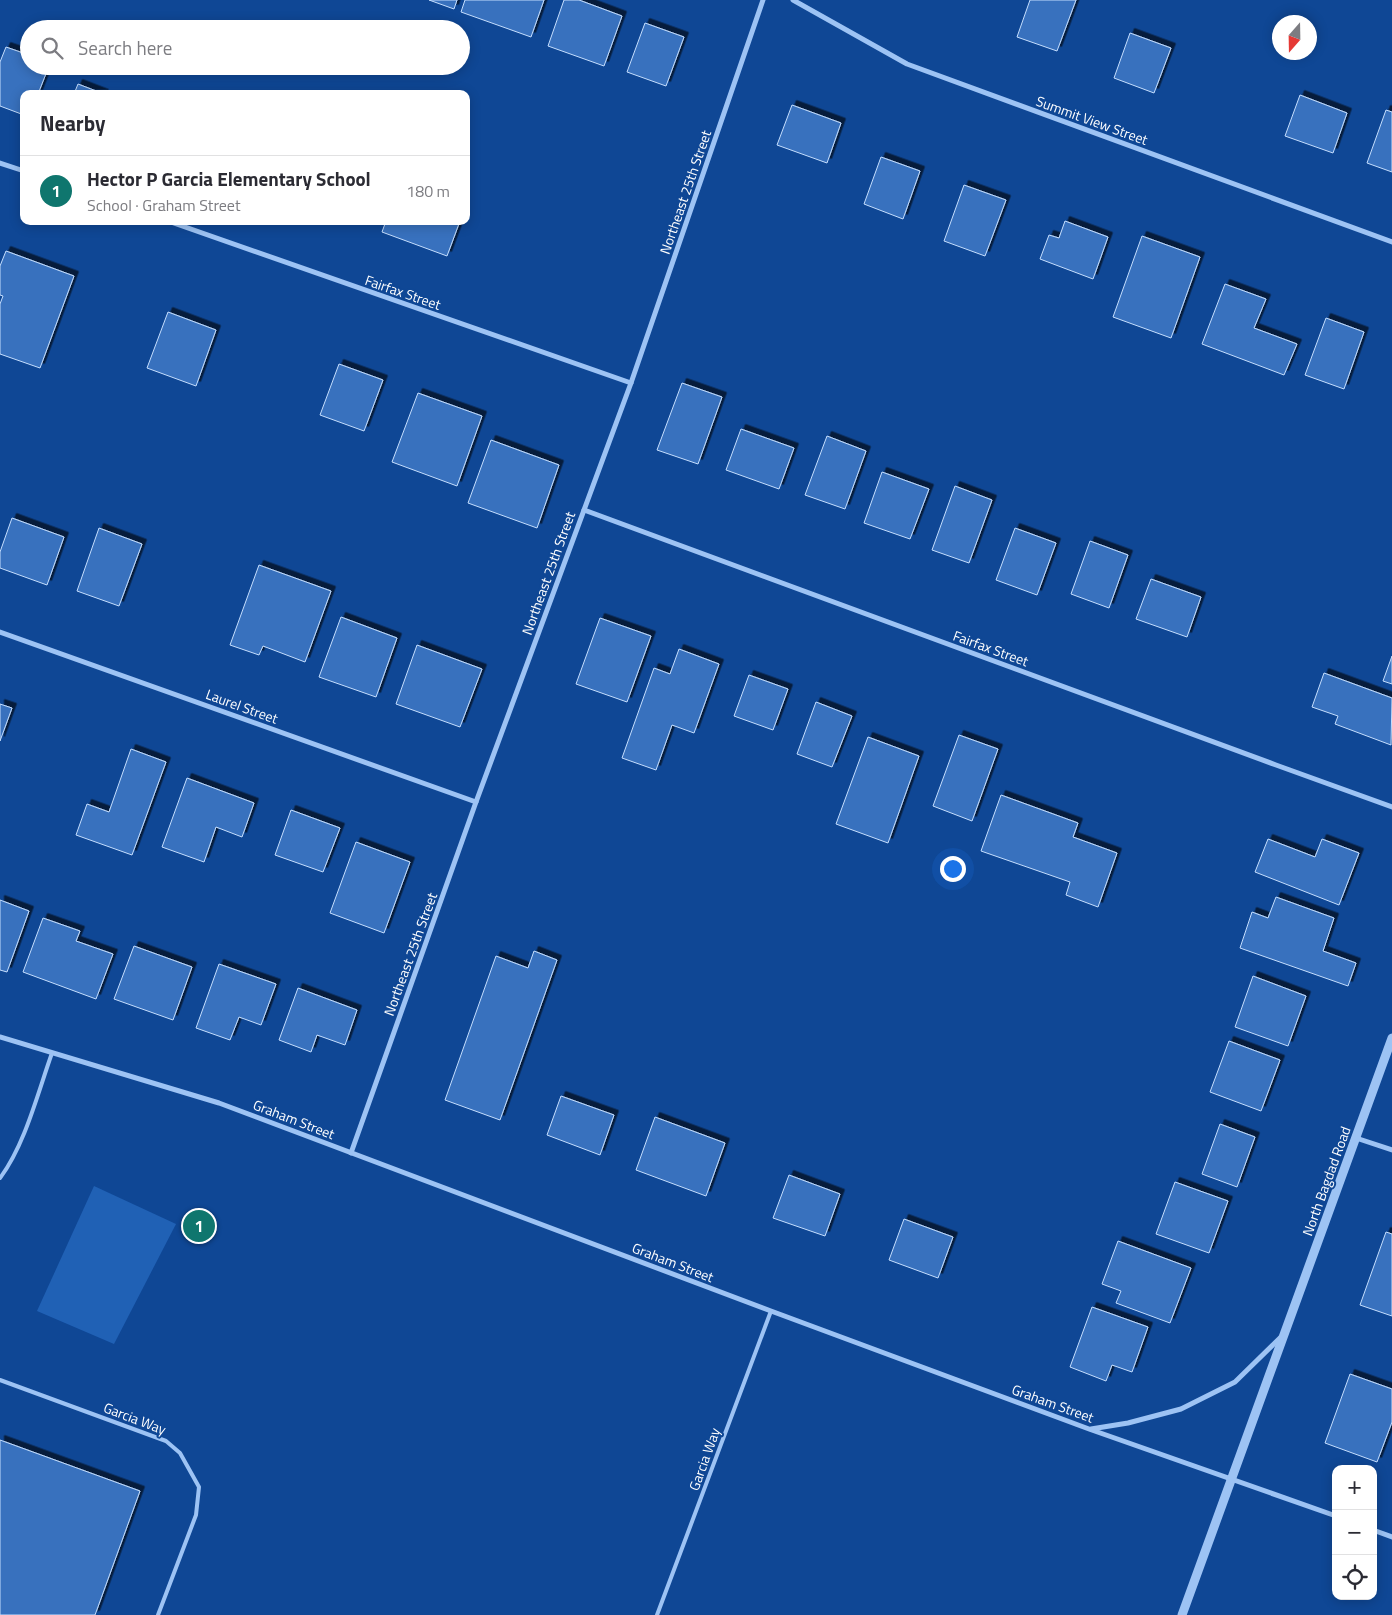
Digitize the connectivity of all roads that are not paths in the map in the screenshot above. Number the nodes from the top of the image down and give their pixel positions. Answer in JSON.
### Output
{"nodes":[{"id":1,"x":763,"y":0,"type":"edge"},
{"id":2,"x":793,"y":0,"type":"edge"},
{"id":3,"x":0,"y":162,"type":"edge"},
{"id":4,"x":20,"y":170,"type":"edge"},
{"id":5,"x":179,"y":225,"type":"edge"},
{"id":6,"x":1392,"y":242,"type":"edge"},
{"id":7,"x":631,"y":383,"type":"junction"},
{"id":8,"x":584,"y":510,"type":"junction"},
{"id":9,"x":0,"y":632,"type":"edge"},
{"id":10,"x":476,"y":802,"type":"junction"},
{"id":11,"x":1392,"y":806,"type":"edge"},
{"id":12,"x":0,"y":1037,"type":"edge"},
{"id":13,"x":1392,"y":1038,"type":"edge"},
{"id":14,"x":52,"y":1053,"type":"junction"},
{"id":15,"x":1356,"y":1138,"type":"junction"},
{"id":16,"x":1392,"y":1150,"type":"edge"},
{"id":17,"x":351,"y":1153,"type":"junction"},
{"id":18,"x":0,"y":1178,"type":"edge"},
{"id":19,"x":771,"y":1311,"type":"junction"},
{"id":20,"x":1284,"y":1334,"type":"junction"},
{"id":21,"x":0,"y":1380,"type":"edge"},
{"id":22,"x":1089,"y":1429,"type":"junction"},
{"id":23,"x":1231,"y":1480,"type":"junction"},
{"id":24,"x":1332,"y":1515,"type":"edge"},
{"id":25,"x":1377,"y":1531,"type":"edge"},
{"id":26,"x":1392,"y":1537,"type":"edge"},
{"id":27,"x":158,"y":1615,"type":"edge"},
{"id":28,"x":657,"y":1615,"type":"edge"},
{"id":29,"x":1182,"y":1615,"type":"edge"}],
"edges":[{"from":1,"to":7,"type":"street","name":"Northeast 25th Street"},
{"from":2,"to":6,"type":"street","name":"Summit View Street"},
{"from":3,"to":4,"type":"street"},
{"from":5,"to":7,"type":"street","name":"Fairfax Street"},
{"from":7,"to":8,"type":"street","name":"Northeast 25th Street"},
{"from":8,"to":10,"type":"street","name":"Northeast 25th Street"},
{"from":8,"to":11,"type":"street","name":"Fairfax Street"},
{"from":9,"to":10,"type":"street","name":"Laurel Street"},
{"from":10,"to":17,"type":"street","name":"Northeast 25th Street"},
{"from":12,"to":14,"type":"street","name":"Graham Street"},
{"from":13,"to":15,"type":"street","name":"North Bagdad Road"},
{"from":14,"to":17,"type":"street","name":"Graham Street"},
{"from":14,"to":18,"type":"lane"},
{"from":15,"to":16,"type":"street"},
{"from":15,"to":20,"type":"street","name":"North Bagdad Road"},
{"from":17,"to":19,"type":"street","name":"Graham Street"},
{"from":19,"to":22,"type":"street","name":"Graham Street"},
{"from":19,"to":28,"type":"lane","name":"Garcia Way"},
{"from":20,"to":22,"type":"street","name":"North Bagdad Road"},
{"from":20,"to":23,"type":"street","name":"North Bagdad Road"},
{"from":21,"to":27,"type":"lane","name":"Garcia Way"},
{"from":22,"to":23,"type":"street","name":"Graham Street"},
{"from":23,"to":24,"type":"street","name":"Graham Street"},
{"from":23,"to":29,"type":"street","name":"North Bagdad Road"},
{"from":25,"to":26,"type":"street"}]}
